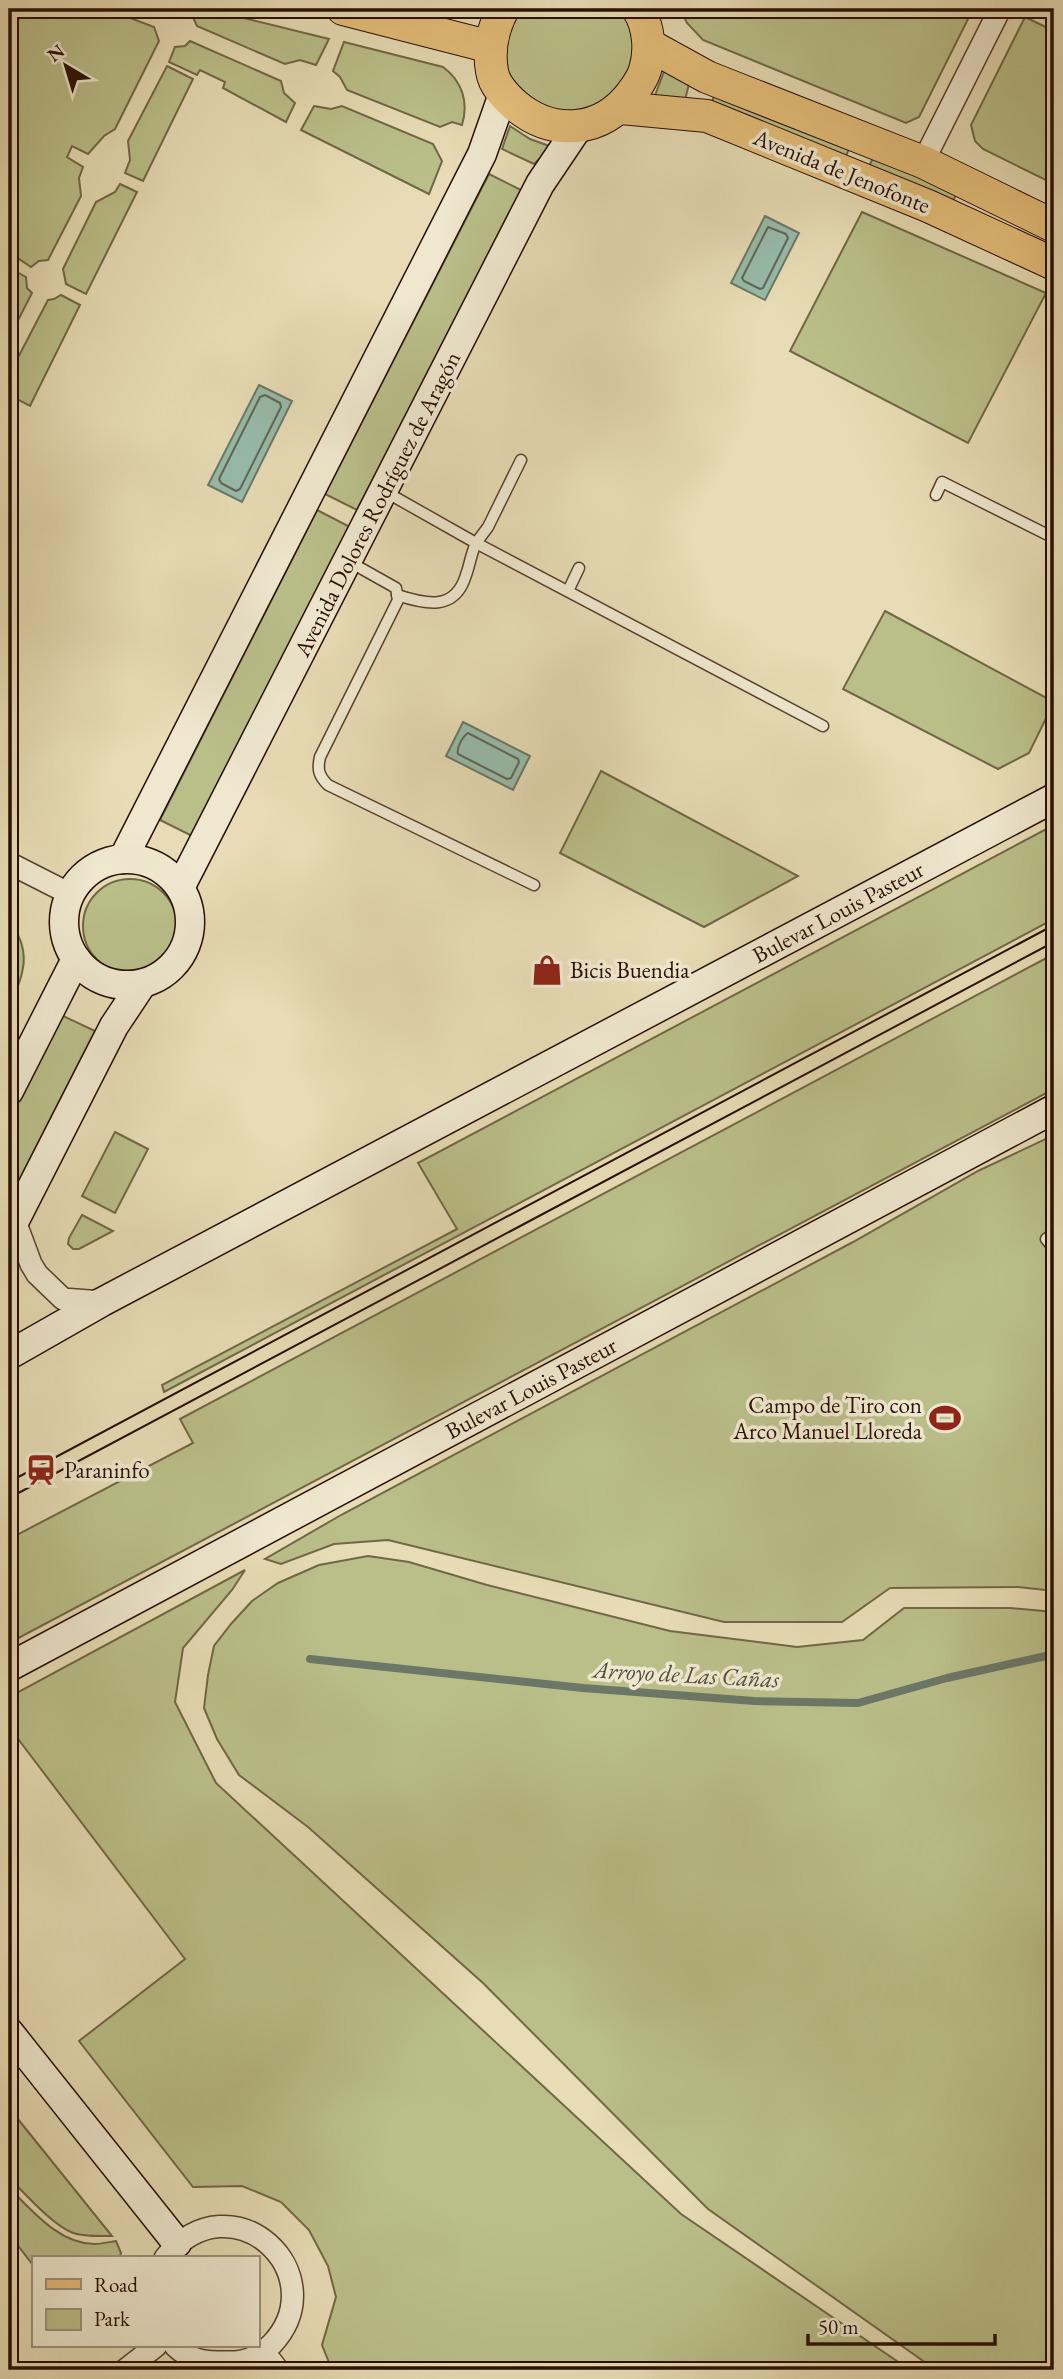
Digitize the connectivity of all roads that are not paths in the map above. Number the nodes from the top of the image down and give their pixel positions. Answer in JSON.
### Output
{"nodes":[{"id":1,"x":343,"y":9,"type":"edge"},
{"id":2,"x":503,"y":9,"type":"edge"},
{"id":3,"x":638,"y":9,"type":"edge"},
{"id":4,"x":1000,"y":9,"type":"edge"},
{"id":5,"x":649,"y":45,"type":"junction"},
{"id":6,"x":491,"y":47,"type":"junction"},
{"id":7,"x":503,"y":94,"type":"junction"},
{"id":8,"x":621,"y":108,"type":"junction"},
{"id":9,"x":579,"y":127,"type":"junction"},
{"id":10,"x":923,"y":162,"type":"junction"},
{"id":11,"x":1054,"y":226,"type":"edge"},
{"id":12,"x":1054,"y":264,"type":"edge"},
{"id":13,"x":521,"y":460,"type":"dead end"},
{"id":14,"x":384,"y":491,"type":"junction"},
{"id":15,"x":936,"y":495,"type":"dead end"},
{"id":16,"x":1054,"y":538,"type":"edge"},
{"id":17,"x":476,"y":543,"type":"junction"},
{"id":18,"x":348,"y":561,"type":"junction"},
{"id":19,"x":579,"y":568,"type":"dead end"},
{"id":20,"x":568,"y":591,"type":"junction"},
{"id":21,"x":397,"y":595,"type":"junction"},
{"id":22,"x":823,"y":726,"type":"dead end"},
{"id":23,"x":1054,"y":798,"type":"edge"},
{"id":24,"x":123,"y":859,"type":"junction"},
{"id":25,"x":9,"y":863,"type":"edge"},
{"id":26,"x":534,"y":885,"type":"dead end"},
{"id":27,"x":181,"y":886,"type":"junction"},
{"id":28,"x":70,"y":894,"type":"junction"},
{"id":29,"x":76,"y":959,"type":"junction"},
{"id":30,"x":142,"y":984,"type":"junction"},
{"id":31,"x":9,"y":1091,"type":"edge"},
{"id":32,"x":1054,"y":1110,"type":"edge"},
{"id":33,"x":12,"y":1227,"type":"edge"},
{"id":34,"x":1054,"y":1233,"type":"edge"},
{"id":35,"x":1054,"y":1248,"type":"edge"},
{"id":36,"x":102,"y":1302,"type":"junction"},
{"id":37,"x":9,"y":1355,"type":"edge"},
{"id":38,"x":9,"y":1667,"type":"edge"},
{"id":39,"x":12,"y":2039,"type":"edge"},
{"id":40,"x":171,"y":2250,"type":"edge"},
{"id":41,"x":153,"y":2348,"type":"edge"},
{"id":42,"x":177,"y":2348,"type":"edge"},
{"id":43,"x":264,"y":2352,"type":"junction"},
{"id":44,"x":125,"y":2370,"type":"edge"},
{"id":45,"x":278,"y":2370,"type":"edge"}],
"edges":[{"from":1,"to":6,"type":"main road"},
{"from":2,"to":6,"type":"main road"},
{"from":3,"to":5,"type":"main road"},
{"from":4,"to":10,"type":"street"},
{"from":5,"to":8,"type":"main road"},
{"from":5,"to":10,"type":"main road","name":"Avenida de Jenofonte"},
{"from":6,"to":7,"type":"main road"},
{"from":7,"to":9,"type":"main road"},
{"from":7,"to":24,"type":"main road"},
{"from":8,"to":9,"type":"main road"},
{"from":8,"to":12,"type":"main road","name":"Avenida de Jenofonte"},
{"from":9,"to":14,"type":"main road","name":"Avenida Dolores Rodríguez de Aragón"},
{"from":10,"to":11,"type":"main road","name":"Avenida de Jenofonte"},
{"from":13,"to":17,"type":"lane"},
{"from":14,"to":17,"type":"lane"},
{"from":14,"to":18,"type":"main road","name":"Avenida Dolores Rodríguez de Aragón"},
{"from":15,"to":16,"type":"lane"},
{"from":17,"to":20,"type":"lane"},
{"from":17,"to":21,"type":"lane"},
{"from":18,"to":21,"type":"lane"},
{"from":18,"to":27,"type":"main road","name":"Avenida Dolores Rodríguez de Aragón"},
{"from":19,"to":20,"type":"lane"},
{"from":20,"to":22,"type":"lane"},
{"from":21,"to":26,"type":"lane"},
{"from":23,"to":36,"type":"main road","name":"Bulevar Louis Pasteur"},
{"from":24,"to":27,"type":"main road"},
{"from":24,"to":28,"type":"main road"},
{"from":25,"to":28,"type":"street"},
{"from":27,"to":30,"type":"main road"},
{"from":28,"to":29,"type":"main road"},
{"from":29,"to":30,"type":"main road"},
{"from":29,"to":31,"type":"main road"},
{"from":30,"to":33,"type":"main road"},
{"from":32,"to":38,"type":"main road","name":"Bulevar Louis Pasteur"},
{"from":33,"to":36,"type":"street"},
{"from":34,"to":35,"type":"lane"},
{"from":36,"to":37,"type":"main road","name":"Bulevar Louis Pasteur"},
{"from":39,"to":40,"type":"main road"},
{"from":40,"to":43,"type":"street"},
{"from":41,"to":44,"type":"street"},
{"from":42,"to":43,"type":"street"},
{"from":43,"to":45,"type":"street"}]}
